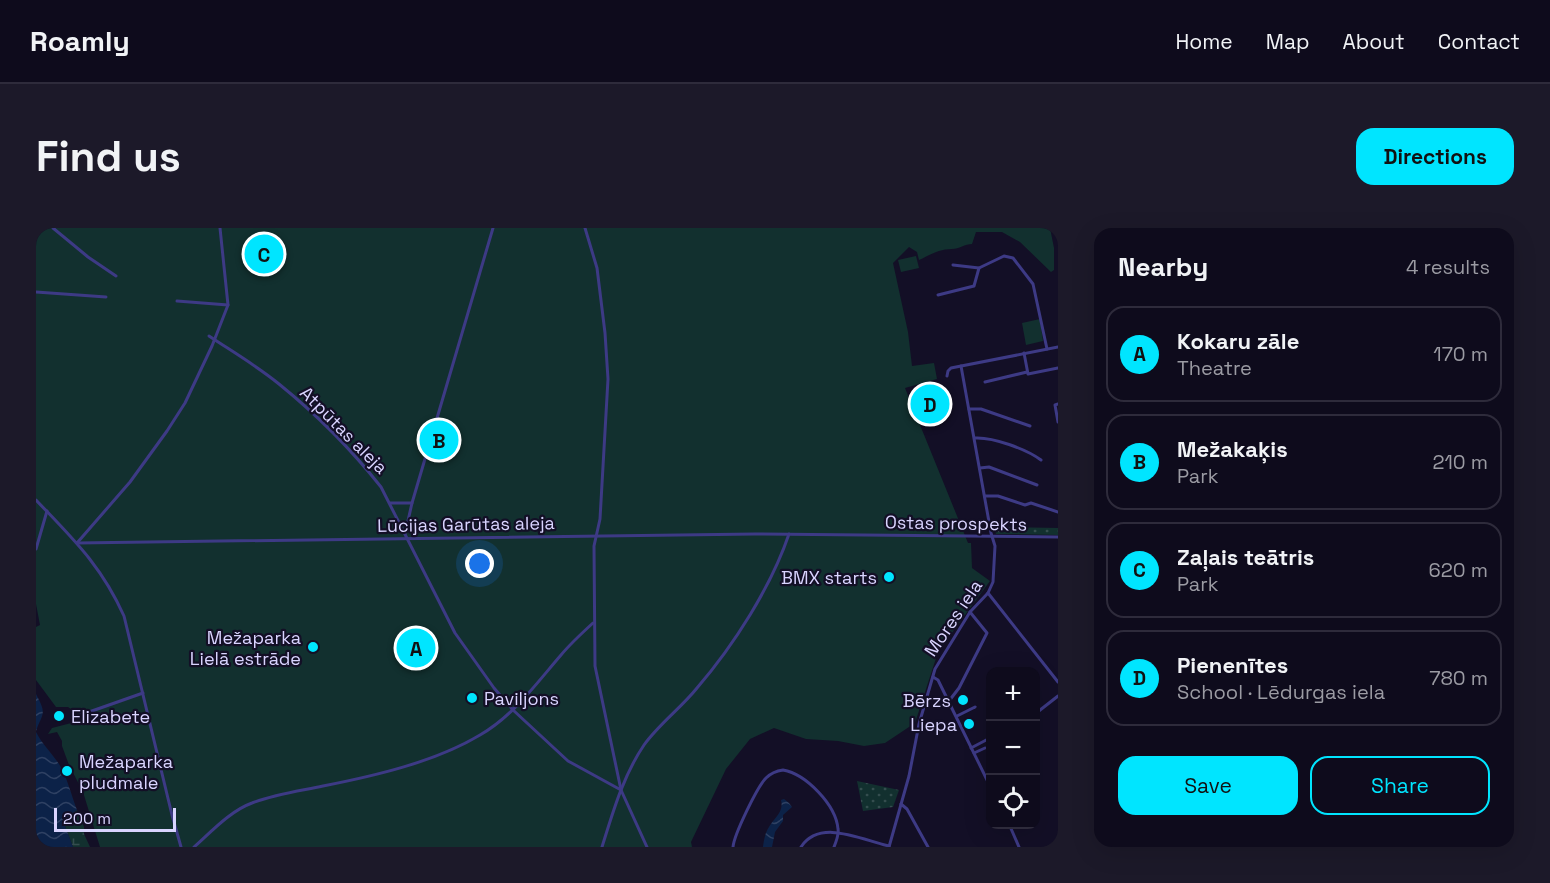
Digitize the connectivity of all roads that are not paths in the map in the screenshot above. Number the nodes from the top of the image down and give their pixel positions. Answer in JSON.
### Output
{"nodes":[{"id":1,"x":53,"y":228,"type":"edge"},
{"id":2,"x":220,"y":228,"type":"edge"},
{"id":3,"x":493,"y":228,"type":"edge"},
{"id":4,"x":585,"y":228,"type":"edge"},
{"id":5,"x":953,"y":265,"type":"dead end"},
{"id":6,"x":979,"y":268,"type":"junction"},
{"id":7,"x":116,"y":276,"type":"dead end"},
{"id":8,"x":36,"y":292,"type":"edge"},
{"id":9,"x":938,"y":295,"type":"dead end"},
{"id":10,"x":106,"y":297,"type":"dead end"},
{"id":11,"x":177,"y":301,"type":"dead end"},
{"id":12,"x":228,"y":305,"type":"junction"},
{"id":13,"x":209,"y":336,"type":"dead end"},
{"id":14,"x":214,"y":340,"type":"junction"},
{"id":15,"x":1058,"y":347,"type":"edge"},
{"id":16,"x":1047,"y":349,"type":"junction"},
{"id":17,"x":1024,"y":353,"type":"junction"},
{"id":18,"x":961,"y":366,"type":"junction"},
{"id":19,"x":1058,"y":368,"type":"edge"},
{"id":20,"x":1027,"y":372,"type":"junction"},
{"id":21,"x":947,"y":376,"type":"dead end"},
{"id":22,"x":985,"y":382,"type":"dead end"},
{"id":23,"x":1058,"y":404,"type":"edge"},
{"id":24,"x":969,"y":409,"type":"junction"},
{"id":25,"x":1058,"y":422,"type":"edge"},
{"id":26,"x":1030,"y":426,"type":"dead end"},
{"id":27,"x":975,"y":438,"type":"junction"},
{"id":28,"x":1041,"y":460,"type":"dead end"},
{"id":29,"x":980,"y":468,"type":"junction"},
{"id":30,"x":1037,"y":485,"type":"dead end"},
{"id":31,"x":985,"y":496,"type":"junction"},
{"id":32,"x":36,"y":500,"type":"edge"},
{"id":33,"x":390,"y":503,"type":"junction"},
{"id":34,"x":412,"y":503,"type":"junction"},
{"id":35,"x":47,"y":512,"type":"junction"},
{"id":36,"x":1058,"y":512,"type":"edge"},
{"id":37,"x":789,"y":534,"type":"junction"},
{"id":38,"x":854,"y":535,"type":"joint"},
{"id":39,"x":406,"y":536,"type":"junction"},
{"id":40,"x":993,"y":536,"type":"junction"},
{"id":41,"x":596,"y":537,"type":"junction"},
{"id":42,"x":1058,"y":537,"type":"edge"},
{"id":43,"x":77,"y":543,"type":"junction"},
{"id":44,"x":36,"y":549,"type":"edge"},
{"id":45,"x":988,"y":592,"type":"junction"},
{"id":46,"x":970,"y":612,"type":"junction"},
{"id":47,"x":594,"y":622,"type":"junction"},
{"id":48,"x":933,"y":677,"type":"junction"},
{"id":49,"x":1058,"y":682,"type":"edge"},
{"id":50,"x":143,"y":693,"type":"junction"},
{"id":51,"x":1058,"y":696,"type":"edge"},
{"id":52,"x":948,"y":701,"type":"junction"},
{"id":53,"x":975,"y":707,"type":"dead end"},
{"id":54,"x":513,"y":710,"type":"junction"},
{"id":55,"x":1040,"y":710,"type":"edge"},
{"id":56,"x":957,"y":716,"type":"junction"},
{"id":57,"x":72,"y":718,"type":"dead end"},
{"id":58,"x":986,"y":740,"type":"edge"},
{"id":59,"x":971,"y":748,"type":"junction"},
{"id":60,"x":985,"y":748,"type":"dead end"},
{"id":61,"x":974,"y":753,"type":"junction"},
{"id":62,"x":986,"y":778,"type":"edge"},
{"id":63,"x":621,"y":790,"type":"junction"},
{"id":64,"x":901,"y":804,"type":"junction"},
{"id":65,"x":1011,"y":829,"type":"edge"},
{"id":66,"x":839,"y":832,"type":"junction"},
{"id":67,"x":181,"y":847,"type":"edge"},
{"id":68,"x":194,"y":847,"type":"edge"},
{"id":69,"x":602,"y":847,"type":"edge"},
{"id":70,"x":648,"y":847,"type":"edge"},
{"id":71,"x":733,"y":847,"type":"edge"},
{"id":72,"x":801,"y":847,"type":"edge"},
{"id":73,"x":834,"y":847,"type":"edge"},
{"id":74,"x":889,"y":847,"type":"edge"},
{"id":75,"x":928,"y":847,"type":"edge"},
{"id":76,"x":1019,"y":847,"type":"edge"}],
"edges":[{"from":1,"to":7,"type":"street"},
{"from":2,"to":12,"type":"street"},
{"from":3,"to":34,"type":"street"},
{"from":4,"to":41,"type":"street"},
{"from":5,"to":6,"type":"street"},
{"from":6,"to":9,"type":"street"},
{"from":6,"to":16,"type":"street"},
{"from":8,"to":10,"type":"street"},
{"from":11,"to":12,"type":"street"},
{"from":12,"to":14,"type":"street"},
{"from":13,"to":14,"type":"street","name":"Atpūtas aleja"},
{"from":14,"to":33,"type":"street","name":"Atpūtas aleja"},
{"from":14,"to":43,"type":"street"},
{"from":15,"to":16,"type":"street"},
{"from":16,"to":17,"type":"street"},
{"from":17,"to":18,"type":"street"},
{"from":17,"to":20,"type":"street"},
{"from":18,"to":21,"type":"street"},
{"from":18,"to":24,"type":"street","name":"Mores iela"},
{"from":19,"to":20,"type":"street"},
{"from":20,"to":22,"type":"street"},
{"from":23,"to":25,"type":"street"},
{"from":24,"to":26,"type":"street"},
{"from":24,"to":27,"type":"street","name":"Mores iela"},
{"from":27,"to":28,"type":"street"},
{"from":27,"to":29,"type":"street","name":"Mores iela"},
{"from":29,"to":30,"type":"street"},
{"from":29,"to":31,"type":"street","name":"Mores iela"},
{"from":31,"to":36,"type":"street"},
{"from":31,"to":40,"type":"street","name":"Mores iela"},
{"from":32,"to":35,"type":"street"},
{"from":33,"to":34,"type":"street"},
{"from":33,"to":39,"type":"street","name":"Atpūtas aleja"},
{"from":34,"to":39,"type":"street"},
{"from":35,"to":43,"type":"street"},
{"from":35,"to":44,"type":"street"},
{"from":37,"to":38,"type":"street","name":"Lūcijas Garūtas aleja"},
{"from":37,"to":41,"type":"street","name":"Lūcijas Garūtas aleja"},
{"from":37,"to":63,"type":"street"},
{"from":38,"to":40,"type":"street","name":"Ostas prospekts"},
{"from":39,"to":41,"type":"street","name":"Lūcijas Garūtas aleja"},
{"from":39,"to":43,"type":"street","name":"Lūcijas Garūtas aleja"},
{"from":39,"to":54,"type":"street","name":"Atpūtas aleja"},
{"from":40,"to":42,"type":"street","name":"Ostas prospekts"},
{"from":40,"to":45,"type":"street","name":"Mores iela"},
{"from":41,"to":47,"type":"street"},
{"from":43,"to":50,"type":"street"},
{"from":45,"to":46,"type":"street","name":"Mores iela"},
{"from":45,"to":49,"type":"street"},
{"from":46,"to":48,"type":"street","name":"Mores iela"},
{"from":46,"to":52,"type":"street"},
{"from":47,"to":54,"type":"street"},
{"from":47,"to":63,"type":"street"},
{"from":48,"to":52,"type":"street"},
{"from":48,"to":64,"type":"street","name":"Mores iela"},
{"from":50,"to":57,"type":"street"},
{"from":50,"to":67,"type":"street"},
{"from":51,"to":55,"type":"street"},
{"from":52,"to":56,"type":"street"},
{"from":53,"to":56,"type":"street"},
{"from":54,"to":63,"type":"street","name":"Atpūtas aleja"},
{"from":54,"to":68,"type":"street"},
{"from":56,"to":59,"type":"street"},
{"from":58,"to":59,"type":"street"},
{"from":59,"to":61,"type":"street"},
{"from":60,"to":61,"type":"street"},
{"from":61,"to":62,"type":"street"},
{"from":63,"to":69,"type":"street"},
{"from":63,"to":70,"type":"street"},
{"from":64,"to":74,"type":"street","name":"Mores iela"},
{"from":64,"to":75,"type":"street"},
{"from":65,"to":76,"type":"street"},
{"from":66,"to":71,"type":"street"},
{"from":66,"to":72,"type":"street"},
{"from":66,"to":73,"type":"street"},
{"from":66,"to":74,"type":"street"}]}
